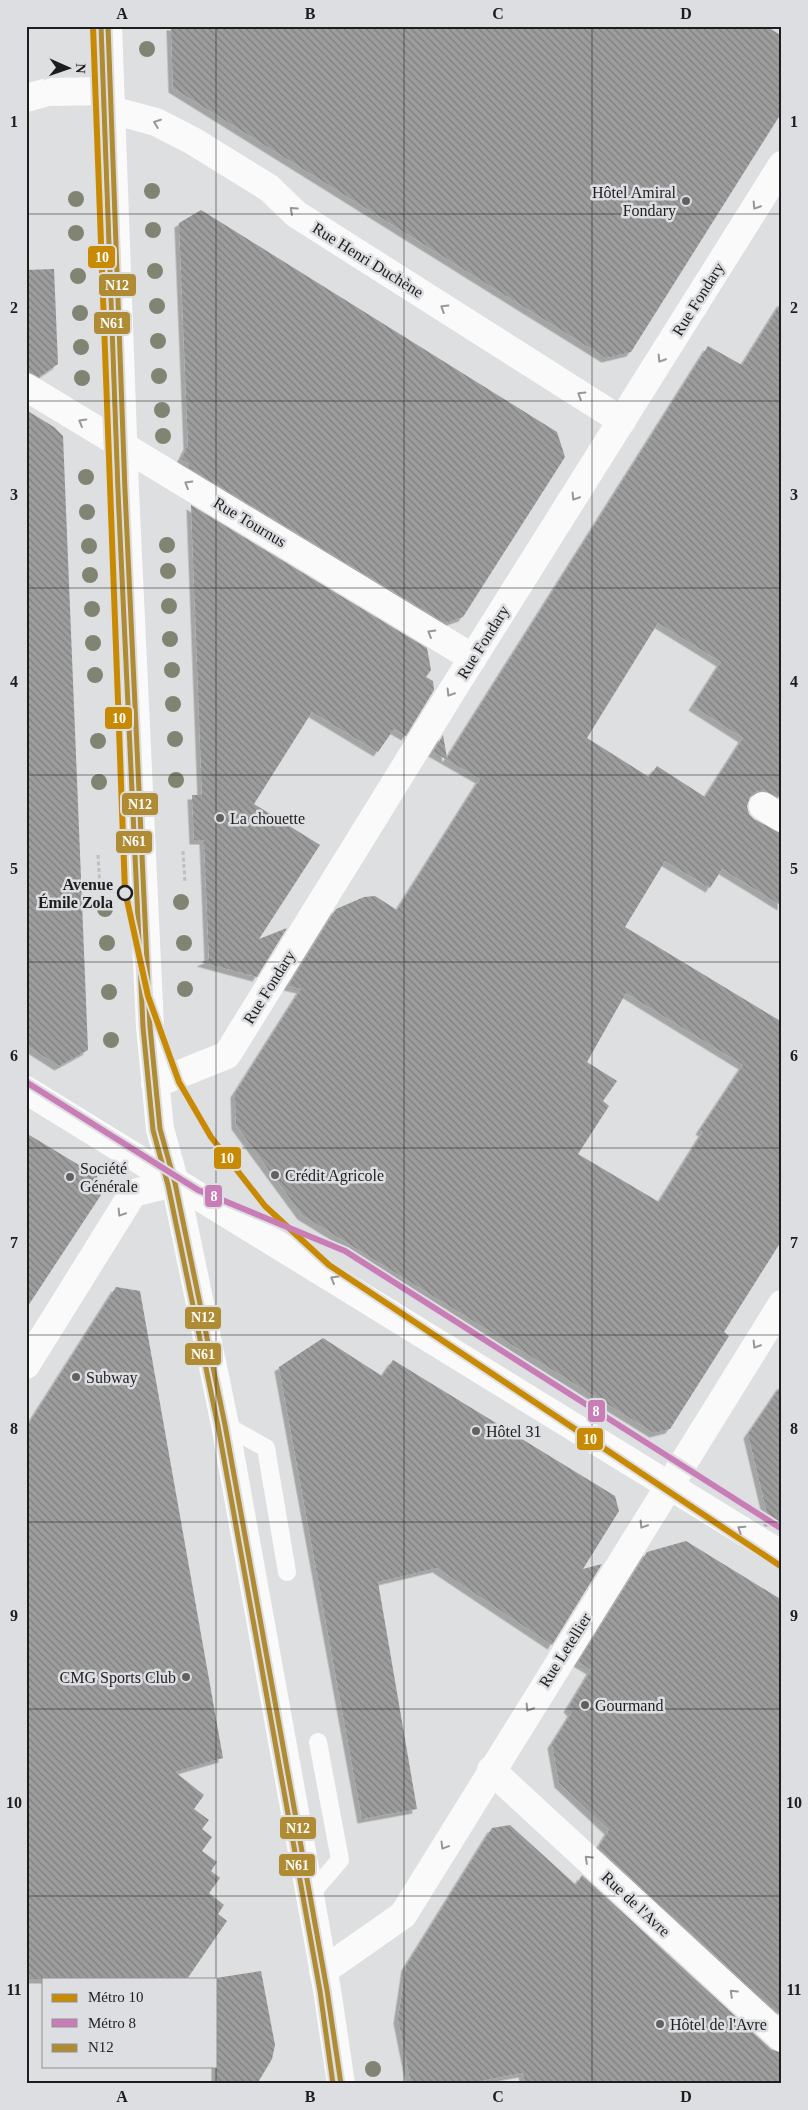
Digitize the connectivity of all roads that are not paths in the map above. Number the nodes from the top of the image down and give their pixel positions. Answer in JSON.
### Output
{"nodes":[{"id":1,"x":108,"y":26,"type":"edge"},
{"id":2,"x":26,"y":98,"type":"edge"},
{"id":3,"x":110,"y":101,"type":"junction"},
{"id":4,"x":782,"y":165,"type":"edge"},
{"id":5,"x":26,"y":387,"type":"edge"},
{"id":6,"x":622,"y":421,"type":"junction"},
{"id":7,"x":124,"y":446,"type":"junction"},
{"id":8,"x":473,"y":658,"type":"junction"},
{"id":9,"x":155,"y":1084,"type":"junction"},
{"id":10,"x":26,"y":1090,"type":"edge"},
{"id":11,"x":175,"y":1183,"type":"junction"},
{"id":12,"x":782,"y":1304,"type":"edge"},
{"id":13,"x":26,"y":1365,"type":"edge"},
{"id":14,"x":225,"y":1425,"type":"junction"},
{"id":15,"x":669,"y":1484,"type":"junction"},
{"id":16,"x":782,"y":1555,"type":"edge"},
{"id":17,"x":286,"y":1572,"type":"dead end"},
{"id":18,"x":318,"y":1742,"type":"dead end"},
{"id":19,"x":491,"y":1770,"type":"junction"},
{"id":20,"x":309,"y":1896,"type":"junction"},
{"id":21,"x":323,"y":1971,"type":"junction"},
{"id":22,"x":782,"y":2038,"type":"edge"},
{"id":23,"x":341,"y":2084,"type":"edge"}],
"edges":[{"from":1,"to":3,"type":"street"},
{"from":2,"to":3,"type":"street","name":"Rue Henri Duchène"},
{"from":6,"to":3,"type":"street","name":"Rue Henri Duchène","one_way":true},
{"from":3,"to":7,"type":"street"},
{"from":4,"to":6,"type":"street","name":"Rue Fondary","one_way":true},
{"from":7,"to":5,"type":"street","name":"Rue Tournus","one_way":true},
{"from":6,"to":8,"type":"street","name":"Rue Fondary","one_way":true},
{"from":8,"to":7,"type":"street","name":"Rue Tournus","one_way":true},
{"from":7,"to":9,"type":"street"},
{"from":8,"to":9,"type":"street","name":"Rue Fondary","one_way":true},
{"from":9,"to":11,"type":"street"},
{"from":10,"to":11,"type":"street"},
{"from":11,"to":13,"type":"street","one_way":true},
{"from":11,"to":14,"type":"street"},
{"from":15,"to":11,"type":"street","one_way":true},
{"from":12,"to":15,"type":"street","name":"Rue Letellier","one_way":true},
{"from":14,"to":17,"type":"lane"},
{"from":14,"to":20,"type":"street"},
{"from":16,"to":15,"type":"street","one_way":true},
{"from":15,"to":19,"type":"street","name":"Rue Letellier","one_way":true},
{"from":18,"to":20,"type":"lane"},
{"from":19,"to":21,"type":"street","name":"Rue Letellier","one_way":true},
{"from":22,"to":19,"type":"street","name":"Rue de l'Avre","one_way":true},
{"from":20,"to":21,"type":"street"},
{"from":21,"to":23,"type":"street"}]}
